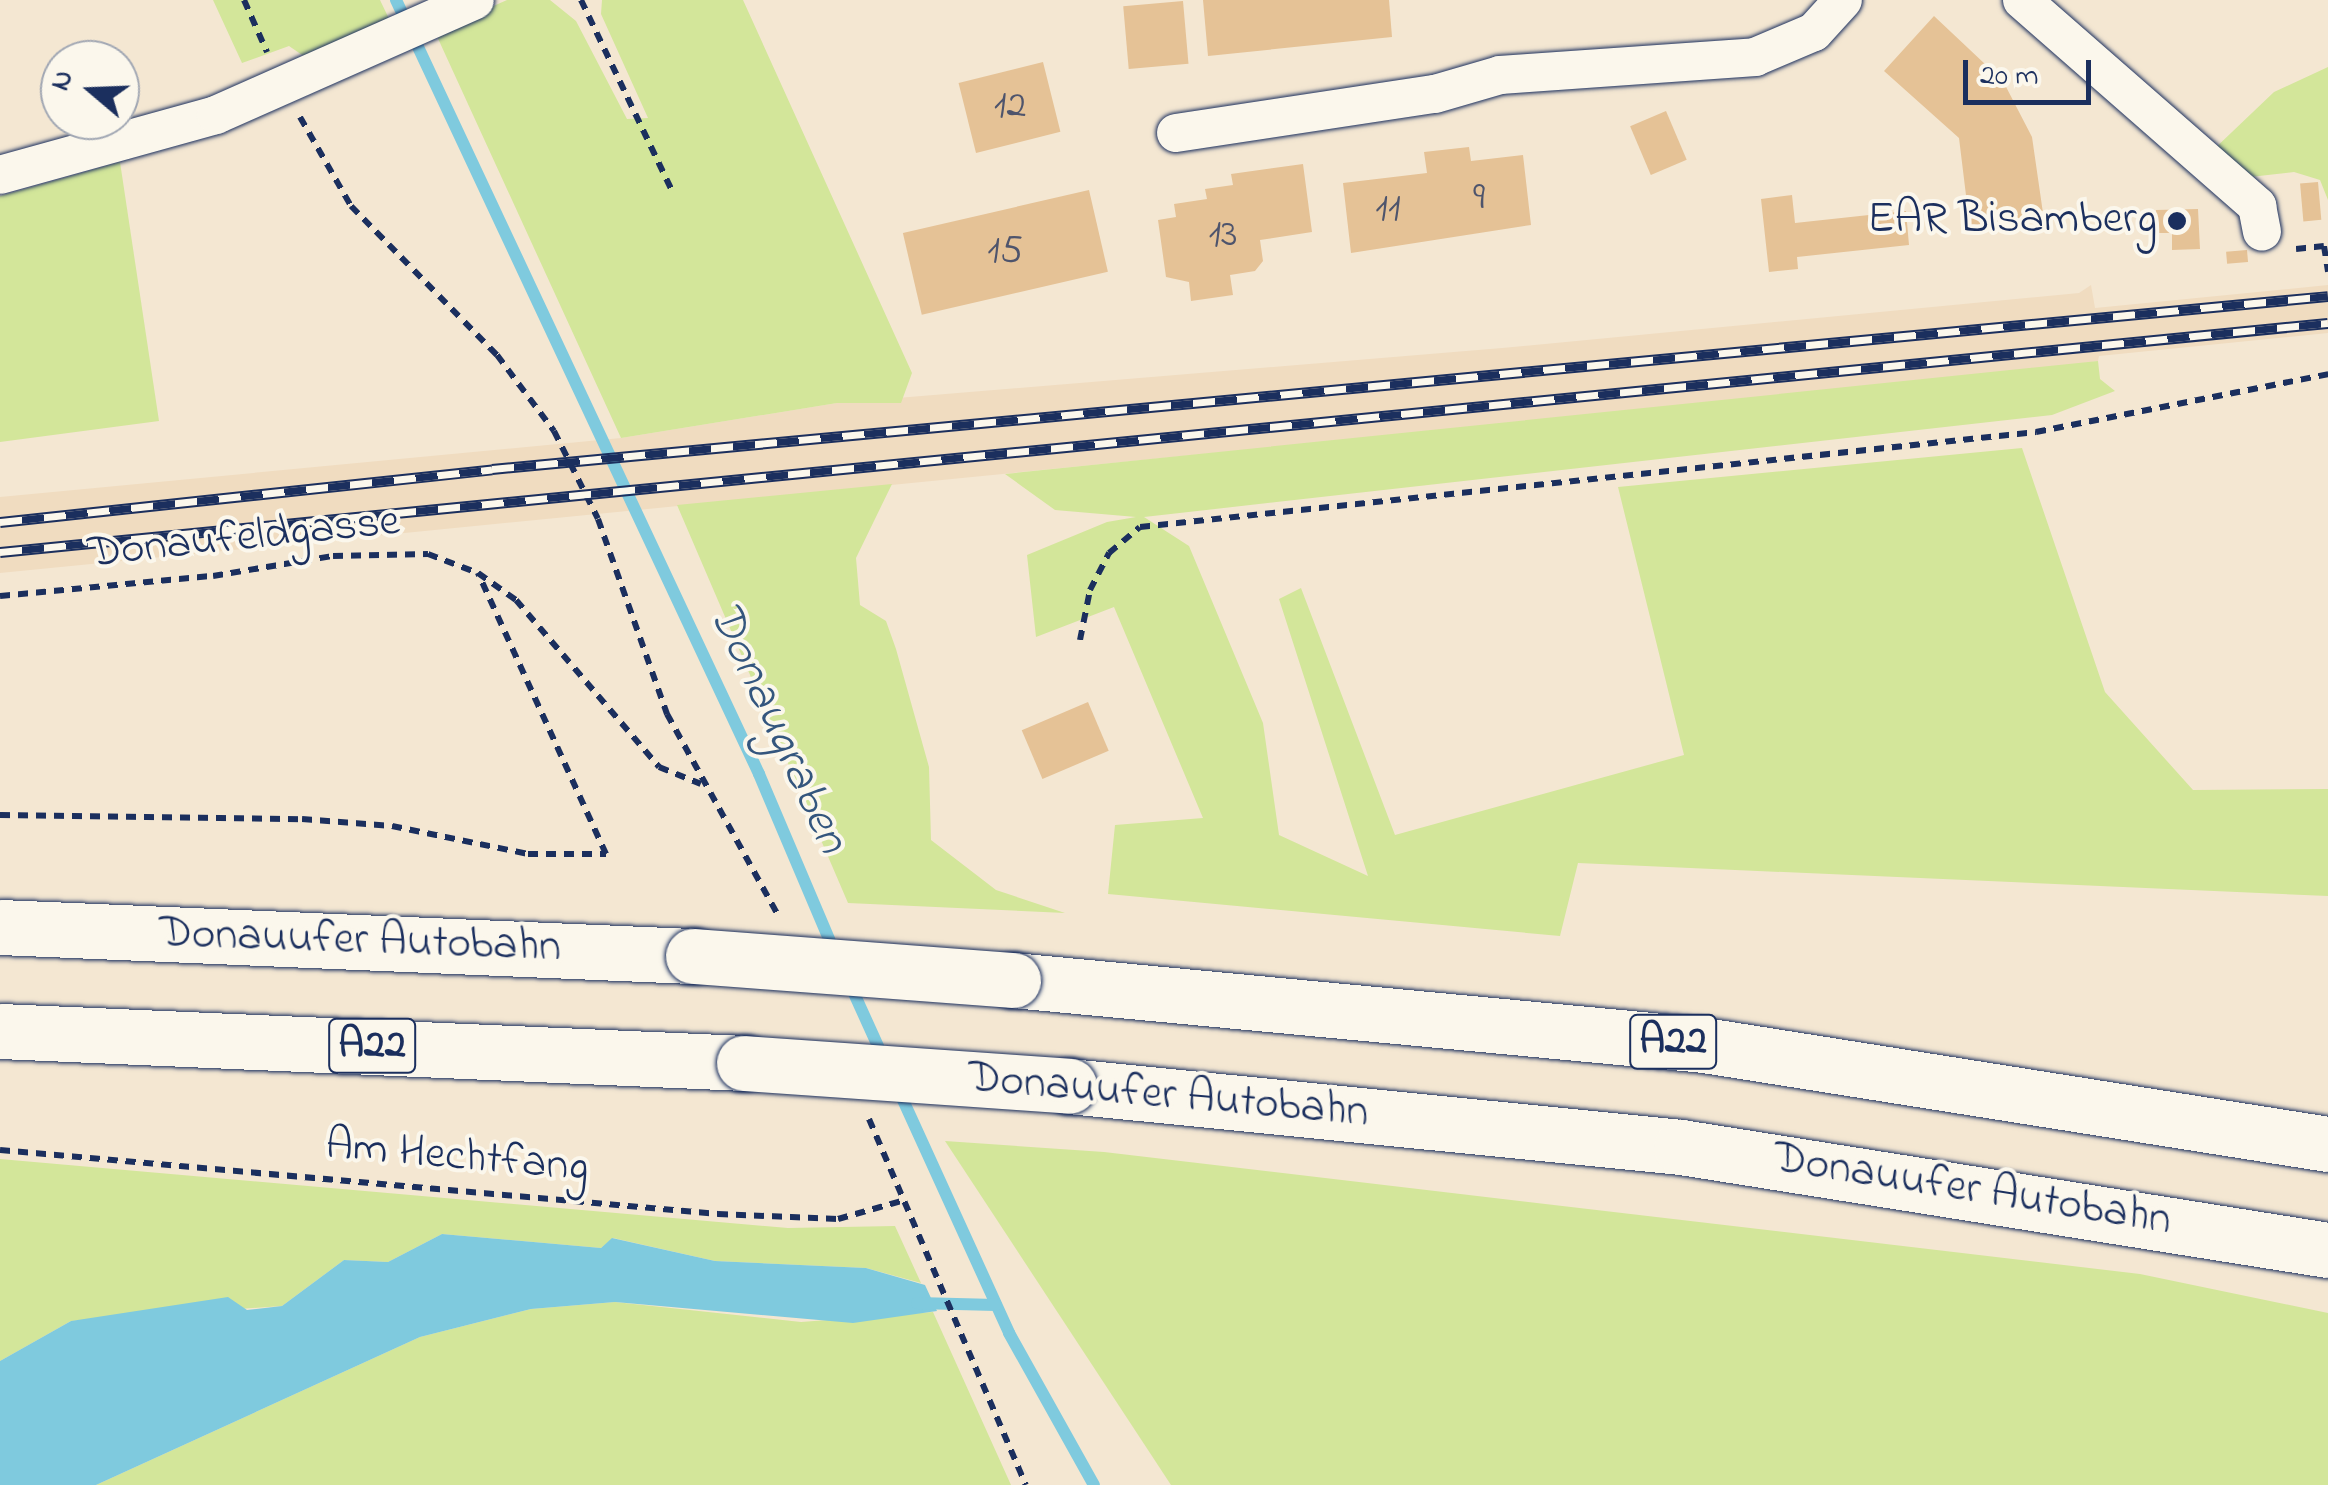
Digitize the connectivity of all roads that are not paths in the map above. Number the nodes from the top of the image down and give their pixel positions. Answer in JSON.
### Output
{"nodes":[{"id":1,"x":476,"y":0,"type":"edge"},
{"id":2,"x":1843,"y":0,"type":"edge"},
{"id":3,"x":2022,"y":0,"type":"edge"},
{"id":4,"x":1176,"y":133,"type":"dead end"},
{"id":5,"x":0,"y":176,"type":"edge"},
{"id":6,"x":2262,"y":232,"type":"dead end"},
{"id":7,"x":0,"y":928,"type":"edge"},
{"id":8,"x":0,"y":1031,"type":"edge"},
{"id":9,"x":2328,"y":1144,"type":"edge"},
{"id":10,"x":2328,"y":1250,"type":"edge"}],
"edges":[{"from":1,"to":5,"type":"street"},
{"from":2,"to":4,"type":"street"},
{"from":3,"to":6,"type":"street"},
{"from":7,"to":9,"type":"highway","name":"Donauufer Autobahn","number":"A22","bridge":true},
{"from":8,"to":10,"type":"highway","name":"Donauufer Autobahn","number":"A22","bridge":true}]}
